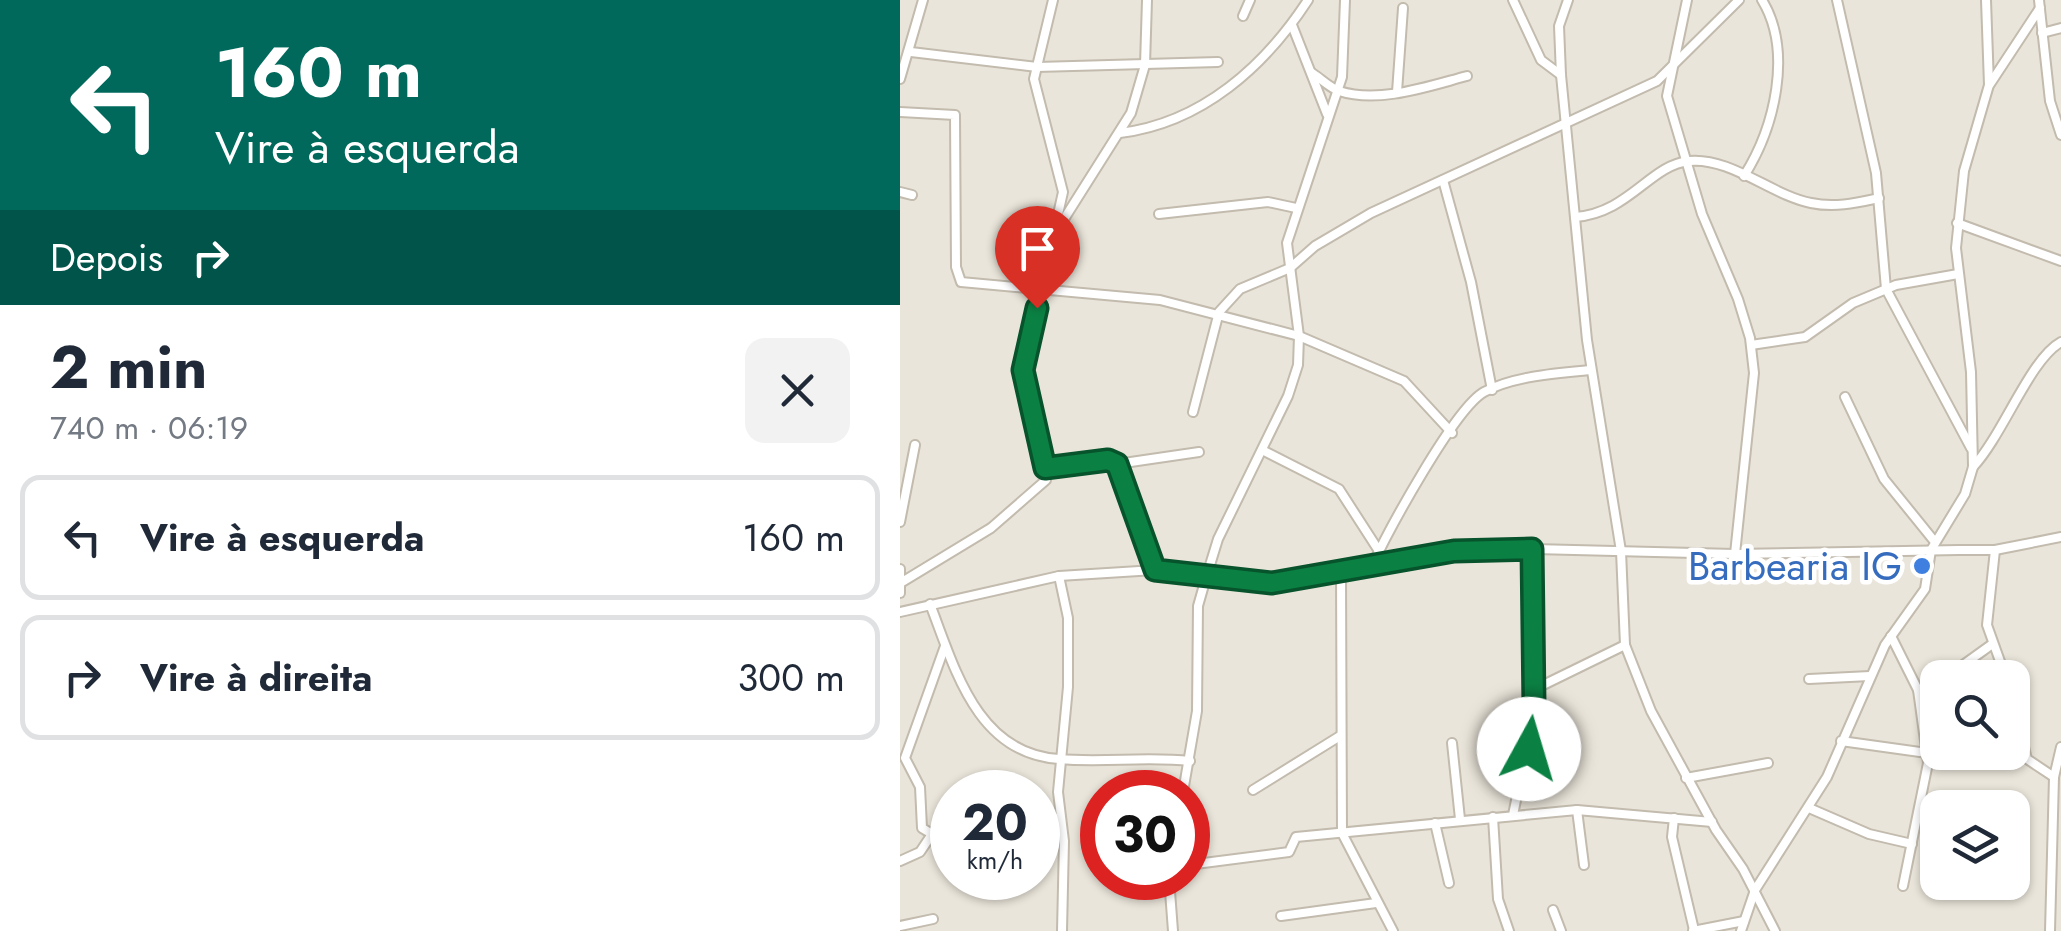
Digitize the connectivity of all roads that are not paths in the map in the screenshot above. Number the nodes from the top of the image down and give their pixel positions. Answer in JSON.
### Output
{"nodes":[{"id":1,"x":923,"y":0,"type":"edge"},
{"id":2,"x":1053,"y":0,"type":"edge"},
{"id":3,"x":1146,"y":0,"type":"edge"},
{"id":4,"x":1250,"y":0,"type":"edge"},
{"id":5,"x":1308,"y":0,"type":"edge"},
{"id":6,"x":1345,"y":0,"type":"edge"},
{"id":7,"x":1513,"y":0,"type":"edge"},
{"id":8,"x":1568,"y":0,"type":"edge"},
{"id":9,"x":1686,"y":0,"type":"edge"},
{"id":10,"x":1739,"y":0,"type":"edge"},
{"id":11,"x":1762,"y":0,"type":"edge"},
{"id":12,"x":1837,"y":0,"type":"edge"},
{"id":13,"x":1986,"y":0,"type":"edge"},
{"id":14,"x":2040,"y":4,"type":"edge"},
{"id":15,"x":1403,"y":8,"type":"dead end"},
{"id":16,"x":1242,"y":16,"type":"dead end"},
{"id":17,"x":1292,"y":25,"type":"junction"},
{"id":18,"x":2028,"y":28,"type":"junction"},
{"id":19,"x":2061,"y":28,"type":"edge"},
{"id":20,"x":2042,"y":30,"type":"junction"},
{"id":21,"x":911,"y":52,"type":"junction"},
{"id":22,"x":1991,"y":54,"type":"junction"},
{"id":23,"x":2006,"y":61,"type":"junction"},
{"id":24,"x":1218,"y":62,"type":"dead end"},
{"id":25,"x":1145,"y":65,"type":"junction"},
{"id":26,"x":1036,"y":67,"type":"junction"},
{"id":27,"x":1670,"y":70,"type":"junction"},
{"id":28,"x":1312,"y":73,"type":"junction"},
{"id":29,"x":1562,"y":74,"type":"junction"},
{"id":30,"x":1468,"y":76,"type":"dead end"},
{"id":31,"x":900,"y":79,"type":"edge"},
{"id":32,"x":1989,"y":85,"type":"junction"},
{"id":33,"x":1336,"y":91,"type":"junction"},
{"id":34,"x":1397,"y":92,"type":"junction"},
{"id":35,"x":2050,"y":101,"type":"junction"},
{"id":36,"x":2061,"y":101,"type":"edge"},
{"id":37,"x":900,"y":112,"type":"edge"},
{"id":38,"x":1328,"y":115,"type":"junction"},
{"id":39,"x":1568,"y":122,"type":"junction"},
{"id":40,"x":1120,"y":133,"type":"junction"},
{"id":41,"x":2061,"y":135,"type":"edge"},
{"id":42,"x":1689,"y":161,"type":"junction"},
{"id":43,"x":1744,"y":176,"type":"junction"},
{"id":44,"x":1443,"y":180,"type":"junction"},
{"id":45,"x":900,"y":192,"type":"edge"},
{"id":46,"x":912,"y":195,"type":"dead end"},
{"id":47,"x":1879,"y":198,"type":"junction"},
{"id":48,"x":1296,"y":208,"type":"junction"},
{"id":49,"x":1159,"y":214,"type":"dead end"},
{"id":50,"x":1574,"y":217,"type":"junction"},
{"id":51,"x":1957,"y":224,"type":"junction"},
{"id":52,"x":1056,"y":233,"type":"junction"},
{"id":53,"x":2061,"y":261,"type":"edge"},
{"id":54,"x":1290,"y":268,"type":"junction"},
{"id":55,"x":1958,"y":274,"type":"junction"},
{"id":56,"x":1042,"y":288,"type":"junction"},
{"id":57,"x":1886,"y":289,"type":"junction"},
{"id":58,"x":1219,"y":312,"type":"junction"},
{"id":59,"x":1299,"y":336,"type":"junction"},
{"id":60,"x":2061,"y":342,"type":"edge"},
{"id":61,"x":1750,"y":345,"type":"junction"},
{"id":62,"x":1591,"y":370,"type":"junction"},
{"id":63,"x":1492,"y":390,"type":"junction"},
{"id":64,"x":1845,"y":397,"type":"dead end"},
{"id":65,"x":1192,"y":412,"type":"dead end"},
{"id":66,"x":1452,"y":432,"type":"junction"},
{"id":67,"x":915,"y":445,"type":"dead end"},
{"id":68,"x":1971,"y":448,"type":"junction"},
{"id":69,"x":1262,"y":450,"type":"junction"},
{"id":70,"x":1199,"y":452,"type":"dead end"},
{"id":71,"x":1117,"y":464,"type":"junction"},
{"id":72,"x":1973,"y":467,"type":"junction"},
{"id":73,"x":1045,"y":468,"type":"junction"},
{"id":74,"x":900,"y":471,"type":"edge"},
{"id":75,"x":911,"y":474,"type":"junction"},
{"id":76,"x":900,"y":522,"type":"edge"},
{"id":77,"x":2061,"y":537,"type":"edge"},
{"id":78,"x":1934,"y":546,"type":"junction"},
{"id":79,"x":1532,"y":549,"type":"junction"},
{"id":80,"x":1994,"y":550,"type":"junction"},
{"id":81,"x":1379,"y":551,"type":"junction"},
{"id":82,"x":1621,"y":552,"type":"junction"},
{"id":83,"x":1735,"y":554,"type":"junction"},
{"id":84,"x":900,"y":568,"type":"edge"},
{"id":85,"x":1370,"y":568,"type":"junction"},
{"id":86,"x":1155,"y":570,"type":"junction"},
{"id":87,"x":1340,"y":573,"type":"junction"},
{"id":88,"x":1059,"y":576,"type":"junction"},
{"id":89,"x":1206,"y":578,"type":"junction"},
{"id":90,"x":902,"y":582,"type":"edge"},
{"id":91,"x":900,"y":592,"type":"edge"},
{"id":92,"x":930,"y":604,"type":"junction"},
{"id":93,"x":900,"y":612,"type":"edge"},
{"id":94,"x":1891,"y":636,"type":"junction"},
{"id":95,"x":1625,"y":645,"type":"junction"},
{"id":96,"x":1991,"y":645,"type":"junction"},
{"id":97,"x":946,"y":646,"type":"junction"},
{"id":98,"x":1970,"y":660,"type":"edge"},
{"id":99,"x":1998,"y":660,"type":"edge"},
{"id":100,"x":1870,"y":676,"type":"junction"},
{"id":101,"x":1809,"y":679,"type":"dead end"},
{"id":102,"x":1535,"y":690,"type":"junction"},
{"id":103,"x":1918,"y":690,"type":"joint"},
{"id":104,"x":1920,"y":704,"type":"edge"},
{"id":105,"x":1340,"y":736,"type":"junction"},
{"id":106,"x":1842,"y":741,"type":"junction"},
{"id":107,"x":1452,"y":744,"type":"dead end"},
{"id":108,"x":2061,"y":747,"type":"edge"},
{"id":109,"x":1920,"y":752,"type":"edge"},
{"id":110,"x":903,"y":758,"type":"edge"},
{"id":111,"x":1062,"y":760,"type":"junction"},
{"id":112,"x":1190,"y":761,"type":"junction"},
{"id":113,"x":2030,"y":761,"type":"edge"},
{"id":114,"x":1768,"y":762,"type":"dead end"},
{"id":115,"x":1188,"y":770,"type":"edge"},
{"id":116,"x":1924,"y":770,"type":"edge"},
{"id":117,"x":2054,"y":777,"type":"junction"},
{"id":118,"x":1686,"y":778,"type":"junction"},
{"id":119,"x":1253,"y":790,"type":"dead end"},
{"id":120,"x":1809,"y":808,"type":"junction"},
{"id":121,"x":1577,"y":810,"type":"junction"},
{"id":122,"x":1513,"y":815,"type":"junction"},
{"id":123,"x":1493,"y":816,"type":"junction"},
{"id":124,"x":1060,"y":818,"type":"joint"},
{"id":125,"x":1674,"y":818,"type":"junction"},
{"id":126,"x":1460,"y":819,"type":"junction"},
{"id":127,"x":1712,"y":822,"type":"junction"},
{"id":128,"x":1434,"y":823,"type":"junction"},
{"id":129,"x":930,"y":833,"type":"edge"},
{"id":130,"x":1342,"y":833,"type":"junction"},
{"id":131,"x":930,"y":837,"type":"edge"},
{"id":132,"x":1912,"y":844,"type":"junction"},
{"id":133,"x":900,"y":861,"type":"edge"},
{"id":134,"x":1210,"y":862,"type":"edge"},
{"id":135,"x":1584,"y":866,"type":"dead end"},
{"id":136,"x":1449,"y":884,"type":"dead end"},
{"id":137,"x":1903,"y":886,"type":"dead end"},
{"id":138,"x":1755,"y":890,"type":"junction"},
{"id":139,"x":1171,"y":900,"type":"edge"},
{"id":140,"x":1376,"y":903,"type":"junction"},
{"id":141,"x":1552,"y":910,"type":"dead end"},
{"id":142,"x":1281,"y":916,"type":"dead end"},
{"id":143,"x":933,"y":919,"type":"dead end"},
{"id":144,"x":1744,"y":920,"type":"junction"},
{"id":145,"x":900,"y":926,"type":"edge"},
{"id":146,"x":1062,"y":931,"type":"edge"},
{"id":147,"x":1173,"y":931,"type":"edge"},
{"id":148,"x":1393,"y":931,"type":"edge"},
{"id":149,"x":1509,"y":931,"type":"edge"},
{"id":150,"x":1561,"y":931,"type":"edge"},
{"id":151,"x":1694,"y":931,"type":"edge"},
{"id":152,"x":1740,"y":931,"type":"edge"},
{"id":153,"x":1774,"y":931,"type":"edge"},
{"id":154,"x":2050,"y":931,"type":"edge"}],
"edges":[{"from":1,"to":21,"type":"street"},
{"from":2,"to":26,"type":"street"},
{"from":3,"to":25,"type":"street"},
{"from":4,"to":16,"type":"street"},
{"from":5,"to":17,"type":"street"},
{"from":6,"to":33,"type":"street"},
{"from":7,"to":29,"type":"street"},
{"from":8,"to":29,"type":"street"},
{"from":9,"to":27,"type":"street"},
{"from":10,"to":27,"type":"street"},
{"from":11,"to":43,"type":"street"},
{"from":12,"to":47,"type":"street"},
{"from":13,"to":22,"type":"street"},
{"from":14,"to":18,"type":"street"},
{"from":14,"to":20,"type":"street"},
{"from":15,"to":34,"type":"street"},
{"from":17,"to":28,"type":"street"},
{"from":17,"to":40,"type":"street"},
{"from":18,"to":20,"type":"street"},
{"from":18,"to":23,"type":"street"},
{"from":19,"to":20,"type":"street"},
{"from":20,"to":35,"type":"street"},
{"from":21,"to":26,"type":"street"},
{"from":21,"to":31,"type":"street"},
{"from":22,"to":23,"type":"street"},
{"from":22,"to":32,"type":"street"},
{"from":23,"to":32,"type":"street"},
{"from":24,"to":25,"type":"street"},
{"from":25,"to":26,"type":"street"},
{"from":25,"to":40,"type":"street"},
{"from":26,"to":52,"type":"street"},
{"from":27,"to":39,"type":"street"},
{"from":27,"to":42,"type":"street"},
{"from":28,"to":33,"type":"street"},
{"from":28,"to":38,"type":"street"},
{"from":29,"to":39,"type":"street"},
{"from":30,"to":34,"type":"street"},
{"from":32,"to":51,"type":"street"},
{"from":33,"to":34,"type":"street"},
{"from":33,"to":38,"type":"street"},
{"from":35,"to":36,"type":"street"},
{"from":35,"to":41,"type":"street"},
{"from":37,"to":56,"type":"street"},
{"from":38,"to":48,"type":"street"},
{"from":39,"to":44,"type":"street"},
{"from":39,"to":50,"type":"street"},
{"from":40,"to":52,"type":"street"},
{"from":42,"to":43,"type":"street"},
{"from":42,"to":50,"type":"street"},
{"from":42,"to":61,"type":"street"},
{"from":43,"to":47,"type":"street"},
{"from":44,"to":54,"type":"street"},
{"from":44,"to":63,"type":"street"},
{"from":45,"to":46,"type":"street"},
{"from":47,"to":57,"type":"street"},
{"from":48,"to":49,"type":"street"},
{"from":48,"to":54,"type":"street"},
{"from":50,"to":62,"type":"street"},
{"from":51,"to":53,"type":"street"},
{"from":51,"to":55,"type":"street"},
{"from":52,"to":56,"type":"street"},
{"from":54,"to":58,"type":"street"},
{"from":54,"to":59,"type":"street"},
{"from":55,"to":57,"type":"street"},
{"from":55,"to":68,"type":"street"},
{"from":56,"to":58,"type":"street"},
{"from":56,"to":73,"type":"street"},
{"from":57,"to":61,"type":"street"},
{"from":57,"to":68,"type":"street"},
{"from":58,"to":59,"type":"street"},
{"from":58,"to":65,"type":"street"},
{"from":59,"to":66,"type":"street"},
{"from":59,"to":69,"type":"street"},
{"from":60,"to":72,"type":"street"},
{"from":61,"to":83,"type":"street"},
{"from":62,"to":63,"type":"street"},
{"from":62,"to":82,"type":"street"},
{"from":63,"to":66,"type":"street"},
{"from":64,"to":78,"type":"street"},
{"from":66,"to":81,"type":"street"},
{"from":67,"to":75,"type":"street"},
{"from":68,"to":72,"type":"street"},
{"from":69,"to":81,"type":"street"},
{"from":69,"to":89,"type":"street"},
{"from":70,"to":71,"type":"street"},
{"from":71,"to":73,"type":"street"},
{"from":71,"to":86,"type":"street"},
{"from":72,"to":78,"type":"street"},
{"from":73,"to":90,"type":"street"},
{"from":74,"to":75,"type":"street"},
{"from":75,"to":76,"type":"street"},
{"from":77,"to":80,"type":"street"},
{"from":78,"to":80,"type":"street"},
{"from":78,"to":83,"type":"street"},
{"from":78,"to":94,"type":"street"},
{"from":79,"to":82,"type":"street"},
{"from":79,"to":85,"type":"street"},
{"from":79,"to":102,"type":"street"},
{"from":80,"to":96,"type":"street"},
{"from":81,"to":85,"type":"street"},
{"from":82,"to":83,"type":"street"},
{"from":82,"to":95,"type":"street"},
{"from":84,"to":90,"type":"street"},
{"from":85,"to":87,"type":"street"},
{"from":86,"to":88,"type":"street"},
{"from":86,"to":89,"type":"street"},
{"from":87,"to":89,"type":"street"},
{"from":87,"to":105,"type":"street"},
{"from":88,"to":92,"type":"street"},
{"from":88,"to":111,"type":"street"},
{"from":89,"to":112,"type":"street"},
{"from":90,"to":91,"type":"street"},
{"from":92,"to":93,"type":"street"},
{"from":92,"to":97,"type":"street"},
{"from":94,"to":100,"type":"street"},
{"from":94,"to":103,"type":"street"},
{"from":95,"to":102,"type":"street"},
{"from":95,"to":118,"type":"street"},
{"from":96,"to":98,"type":"street"},
{"from":96,"to":99,"type":"street"},
{"from":97,"to":110,"type":"street"},
{"from":97,"to":111,"type":"street"},
{"from":100,"to":101,"type":"street"},
{"from":100,"to":106,"type":"street"},
{"from":102,"to":122,"type":"street"},
{"from":103,"to":104,"type":"street"},
{"from":105,"to":119,"type":"street"},
{"from":105,"to":130,"type":"street"},
{"from":106,"to":109,"type":"street"},
{"from":106,"to":120,"type":"street"},
{"from":107,"to":126,"type":"street"},
{"from":108,"to":117,"type":"street"},
{"from":110,"to":129,"type":"street"},
{"from":111,"to":112,"type":"street"},
{"from":111,"to":124,"type":"street"},
{"from":112,"to":115,"type":"street"},
{"from":113,"to":117,"type":"street"},
{"from":114,"to":118,"type":"street"},
{"from":116,"to":132,"type":"street"},
{"from":117,"to":154,"type":"street"},
{"from":118,"to":127,"type":"street"},
{"from":120,"to":132,"type":"street"},
{"from":120,"to":138,"type":"street"},
{"from":121,"to":122,"type":"street"},
{"from":121,"to":125,"type":"street"},
{"from":121,"to":135,"type":"street"},
{"from":122,"to":123,"type":"street"},
{"from":123,"to":126,"type":"street"},
{"from":123,"to":149,"type":"street"},
{"from":124,"to":146,"type":"street"},
{"from":125,"to":127,"type":"street"},
{"from":125,"to":151,"type":"street"},
{"from":126,"to":128,"type":"street"},
{"from":127,"to":138,"type":"street"},
{"from":128,"to":130,"type":"street"},
{"from":128,"to":136,"type":"street"},
{"from":130,"to":134,"type":"street"},
{"from":130,"to":140,"type":"street"},
{"from":131,"to":133,"type":"street"},
{"from":132,"to":137,"type":"street"},
{"from":138,"to":144,"type":"street"},
{"from":138,"to":153,"type":"street"},
{"from":139,"to":147,"type":"street"},
{"from":140,"to":142,"type":"street"},
{"from":140,"to":148,"type":"street"},
{"from":141,"to":150,"type":"street"},
{"from":143,"to":145,"type":"street"},
{"from":144,"to":151,"type":"street"},
{"from":144,"to":152,"type":"street"}]}
